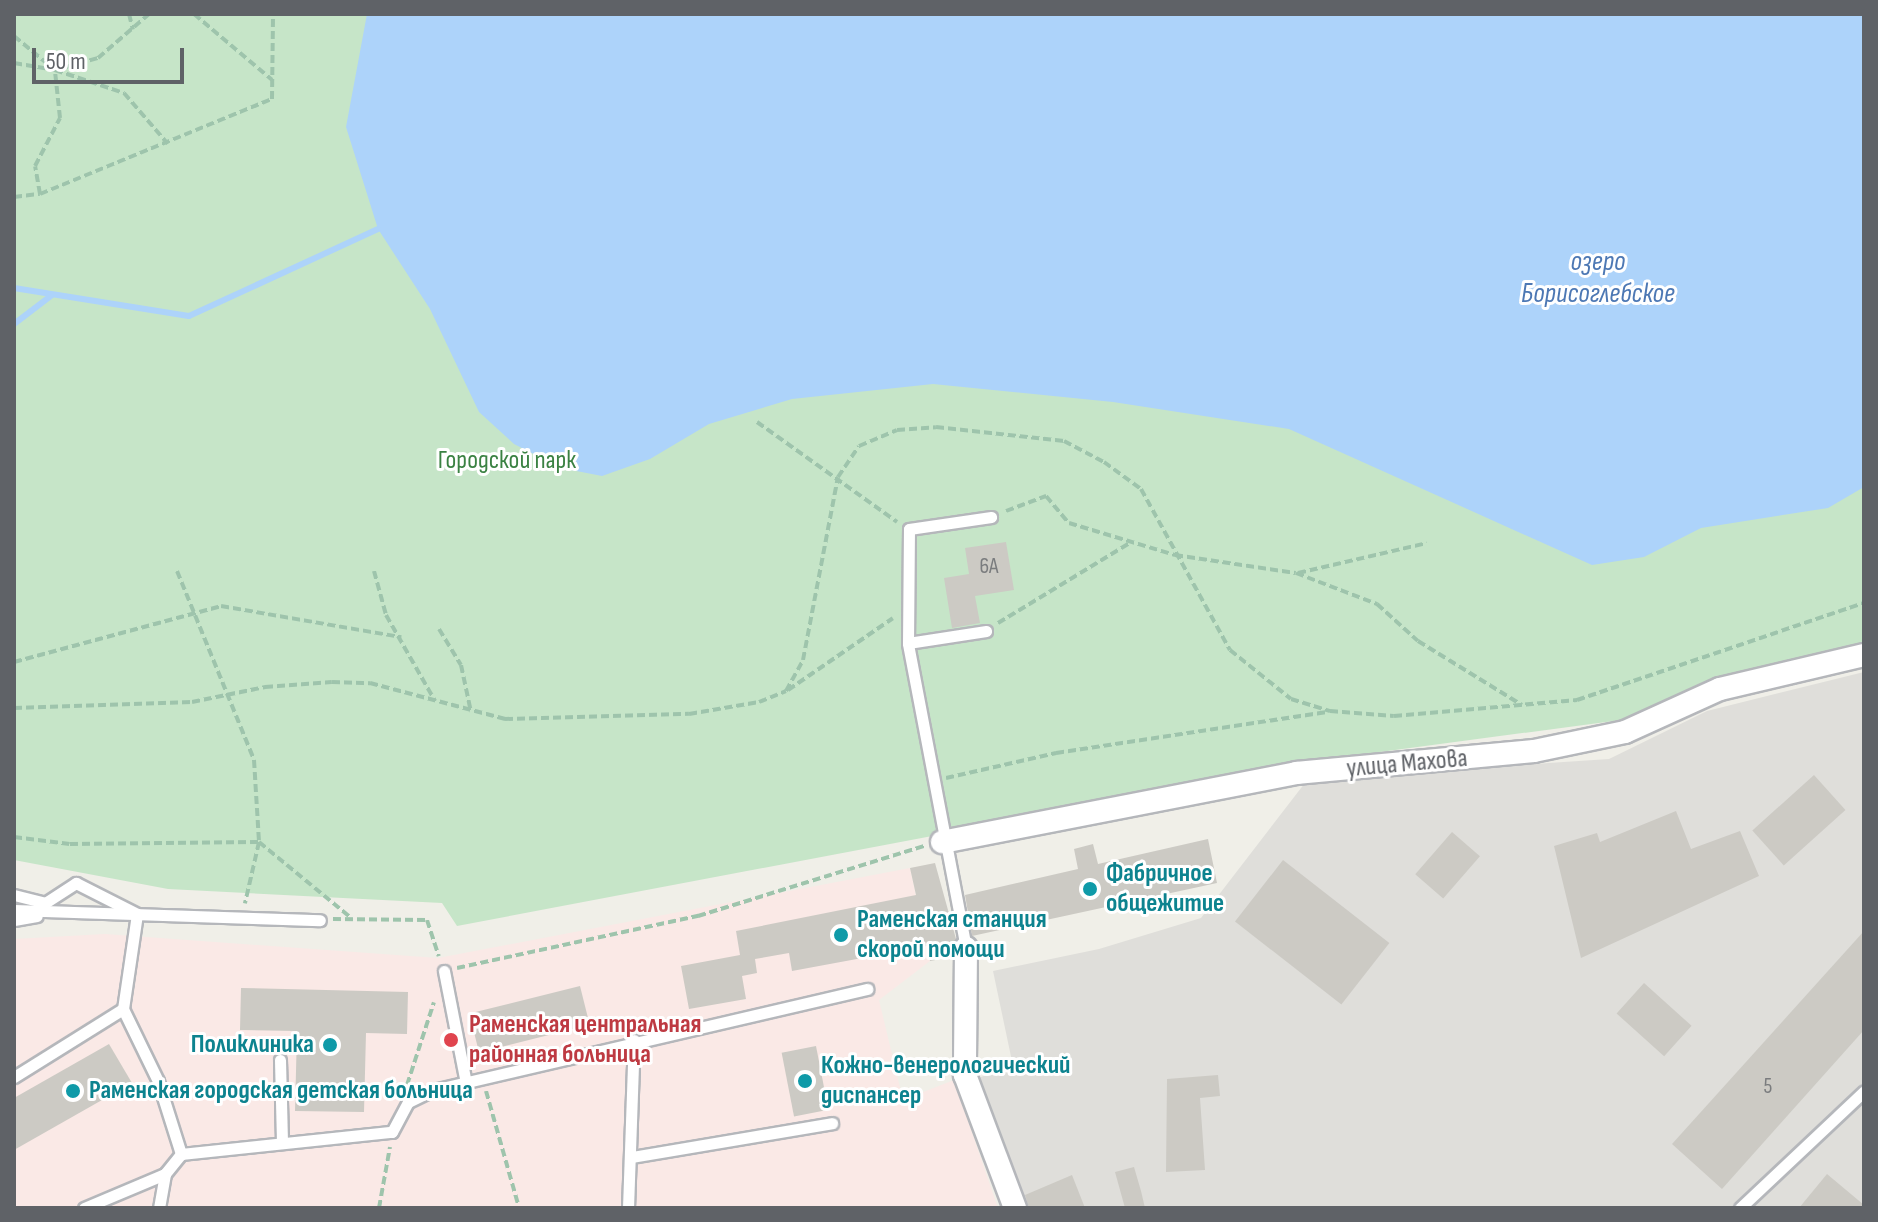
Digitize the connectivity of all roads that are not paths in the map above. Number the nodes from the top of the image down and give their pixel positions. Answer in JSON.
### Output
{"nodes":[{"id":1,"x":991,"y":517,"type":"road end"},
{"id":2,"x":986,"y":631,"type":"road end"},
{"id":3,"x":908,"y":643,"type":"junction"},
{"id":4,"x":1864,"y":655,"type":"edge"},
{"id":5,"x":942,"y":842,"type":"junction"},
{"id":6,"x":14,"y":895,"type":"edge"},
{"id":7,"x":14,"y":910,"type":"edge"},
{"id":8,"x":57,"y":912,"type":"junction"},
{"id":9,"x":137,"y":914,"type":"junction"},
{"id":10,"x":14,"y":920,"type":"edge"},
{"id":11,"x":320,"y":920,"type":"road end"},
{"id":12,"x":966,"y":948,"type":"joint"},
{"id":13,"x":444,"y":971,"type":"road end"},
{"id":14,"x":867,"y":989,"type":"dead end"},
{"id":15,"x":123,"y":1009,"type":"junction"},
{"id":16,"x":634,"y":1040,"type":"junction"},
{"id":17,"x":280,"y":1060,"type":"dead end"},
{"id":18,"x":14,"y":1077,"type":"edge"},
{"id":19,"x":466,"y":1083,"type":"junction"},
{"id":20,"x":1864,"y":1091,"type":"edge"},
{"id":21,"x":832,"y":1123,"type":"dead end"},
{"id":22,"x":282,"y":1141,"type":"junction"},
{"id":23,"x":181,"y":1154,"type":"junction"},
{"id":24,"x":632,"y":1157,"type":"junction"},
{"id":25,"x":165,"y":1174,"type":"junction"},
{"id":26,"x":84,"y":1208,"type":"edge"},
{"id":27,"x":159,"y":1208,"type":"edge"},
{"id":28,"x":628,"y":1208,"type":"edge"},
{"id":29,"x":1015,"y":1208,"type":"edge"},
{"id":30,"x":1740,"y":1208,"type":"edge"}],
"edges":[{"from":1,"to":3,"type":"lane"},
{"from":2,"to":3,"type":"lane"},
{"from":3,"to":5,"type":"lane"},
{"from":4,"to":5,"type":"street","name":"улица Махова"},
{"from":5,"to":12,"type":"lane"},
{"from":6,"to":9,"type":"lane"},
{"from":7,"to":8,"type":"lane"},
{"from":8,"to":9,"type":"lane"},
{"from":8,"to":10,"type":"lane"},
{"from":9,"to":11,"type":"lane"},
{"from":9,"to":15,"type":"lane"},
{"from":12,"to":29,"type":"street"},
{"from":13,"to":19,"type":"lane"},
{"from":14,"to":16,"type":"lane"},
{"from":15,"to":18,"type":"lane"},
{"from":15,"to":23,"type":"lane"},
{"from":16,"to":19,"type":"lane"},
{"from":16,"to":24,"type":"lane"},
{"from":17,"to":22,"type":"lane"},
{"from":19,"to":22,"type":"lane"},
{"from":20,"to":30,"type":"lane"},
{"from":21,"to":24,"type":"lane"},
{"from":22,"to":23,"type":"lane"},
{"from":23,"to":25,"type":"lane"},
{"from":24,"to":28,"type":"lane"},
{"from":25,"to":26,"type":"lane"},
{"from":25,"to":27,"type":"lane"}]}
